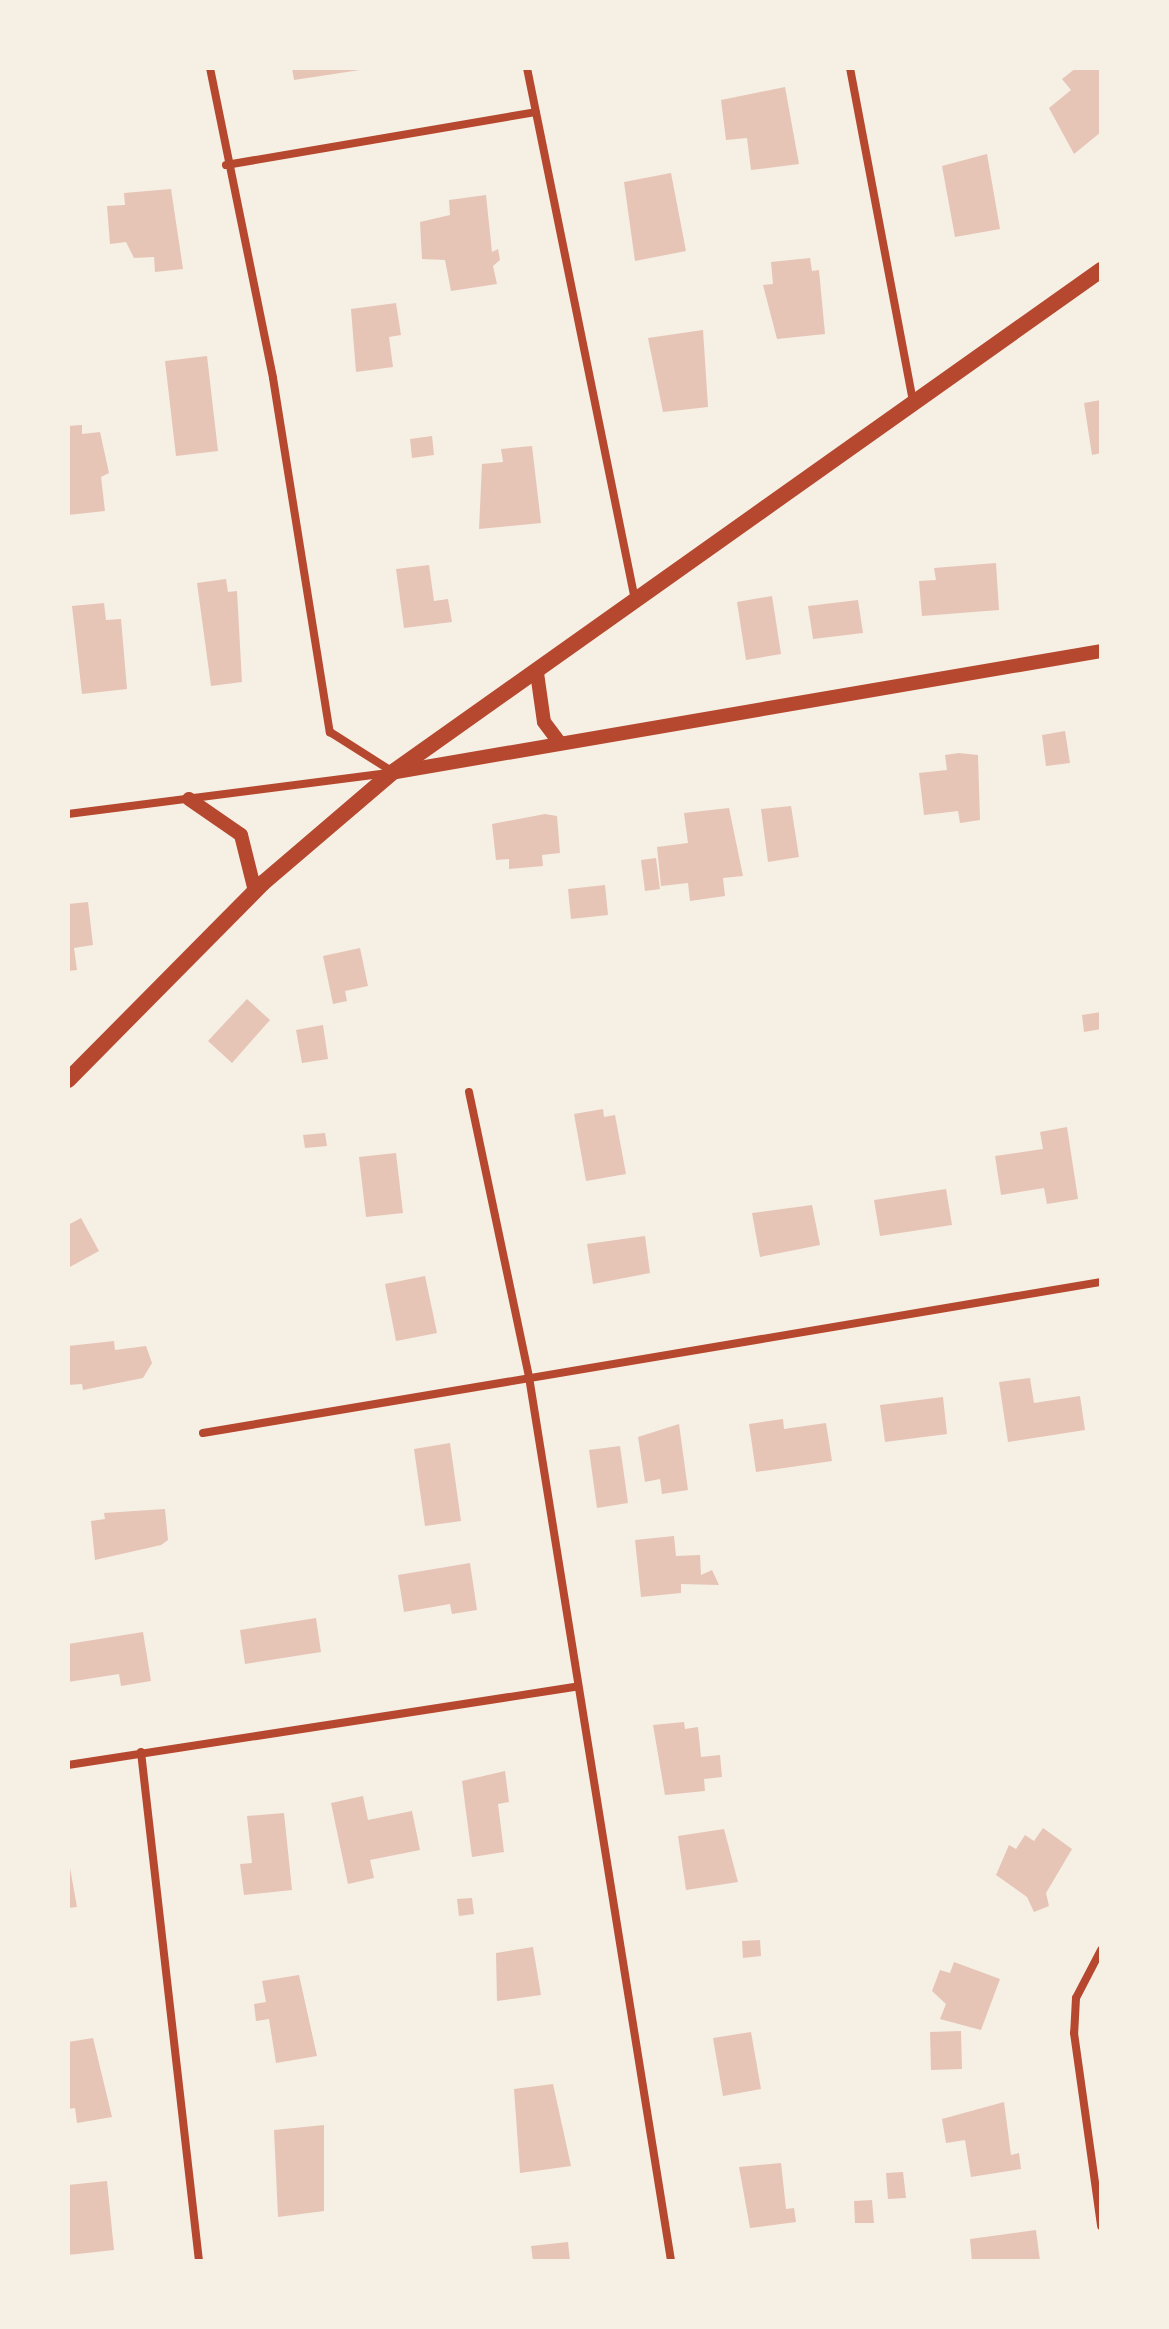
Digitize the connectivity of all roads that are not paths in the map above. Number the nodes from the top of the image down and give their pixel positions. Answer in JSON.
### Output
{"nodes":[{"id":1,"x":210,"y":68,"type":"edge"},
{"id":2,"x":527,"y":68,"type":"edge"},
{"id":3,"x":850,"y":68,"type":"edge"},
{"id":4,"x":535,"y":112,"type":"junction"},
{"id":5,"x":226,"y":165,"type":"junction"},
{"id":6,"x":1101,"y":270,"type":"edge"},
{"id":7,"x":914,"y":408,"type":"junction"},
{"id":8,"x":636,"y":605,"type":"junction"},
{"id":9,"x":1101,"y":651,"type":"edge"},
{"id":10,"x":537,"y":673,"type":"junction"},
{"id":11,"x":559,"y":742,"type":"junction"},
{"id":12,"x":393,"y":772,"type":"junction"},
{"id":13,"x":189,"y":799,"type":"junction"},
{"id":14,"x":68,"y":814,"type":"edge"},
{"id":15,"x":255,"y":891,"type":"junction"},
{"id":16,"x":68,"y":1080,"type":"edge"},
{"id":17,"x":469,"y":1092,"type":"dead end"},
{"id":18,"x":1101,"y":1282,"type":"edge"},
{"id":19,"x":529,"y":1377,"type":"junction"},
{"id":20,"x":203,"y":1433,"type":"dead end"},
{"id":21,"x":574,"y":1687,"type":"junction"},
{"id":22,"x":141,"y":1752,"type":"junction"},
{"id":23,"x":68,"y":1765,"type":"edge"},
{"id":24,"x":1101,"y":1950,"type":"edge"},
{"id":25,"x":1101,"y":2226,"type":"edge"},
{"id":26,"x":199,"y":2261,"type":"edge"},
{"id":27,"x":671,"y":2261,"type":"edge"}],
"edges":[{"from":1,"to":5,"type":"street"},
{"from":2,"to":4,"type":"street"},
{"from":3,"to":7,"type":"street"},
{"from":4,"to":5,"type":"street"},
{"from":4,"to":8,"type":"street"},
{"from":5,"to":12,"type":"street"},
{"from":6,"to":7,"type":"main road"},
{"from":7,"to":8,"type":"main road"},
{"from":8,"to":10,"type":"main road"},
{"from":9,"to":11,"type":"street"},
{"from":10,"to":11,"type":"street"},
{"from":10,"to":12,"type":"main road"},
{"from":11,"to":12,"type":"street"},
{"from":12,"to":13,"type":"street"},
{"from":12,"to":15,"type":"main road"},
{"from":13,"to":14,"type":"street"},
{"from":13,"to":15,"type":"street"},
{"from":15,"to":16,"type":"main road"},
{"from":17,"to":19,"type":"street"},
{"from":18,"to":19,"type":"street"},
{"from":19,"to":20,"type":"street"},
{"from":19,"to":21,"type":"street"},
{"from":21,"to":22,"type":"street"},
{"from":21,"to":27,"type":"street"},
{"from":22,"to":23,"type":"street"},
{"from":22,"to":26,"type":"street"},
{"from":24,"to":25,"type":"street"}]}
